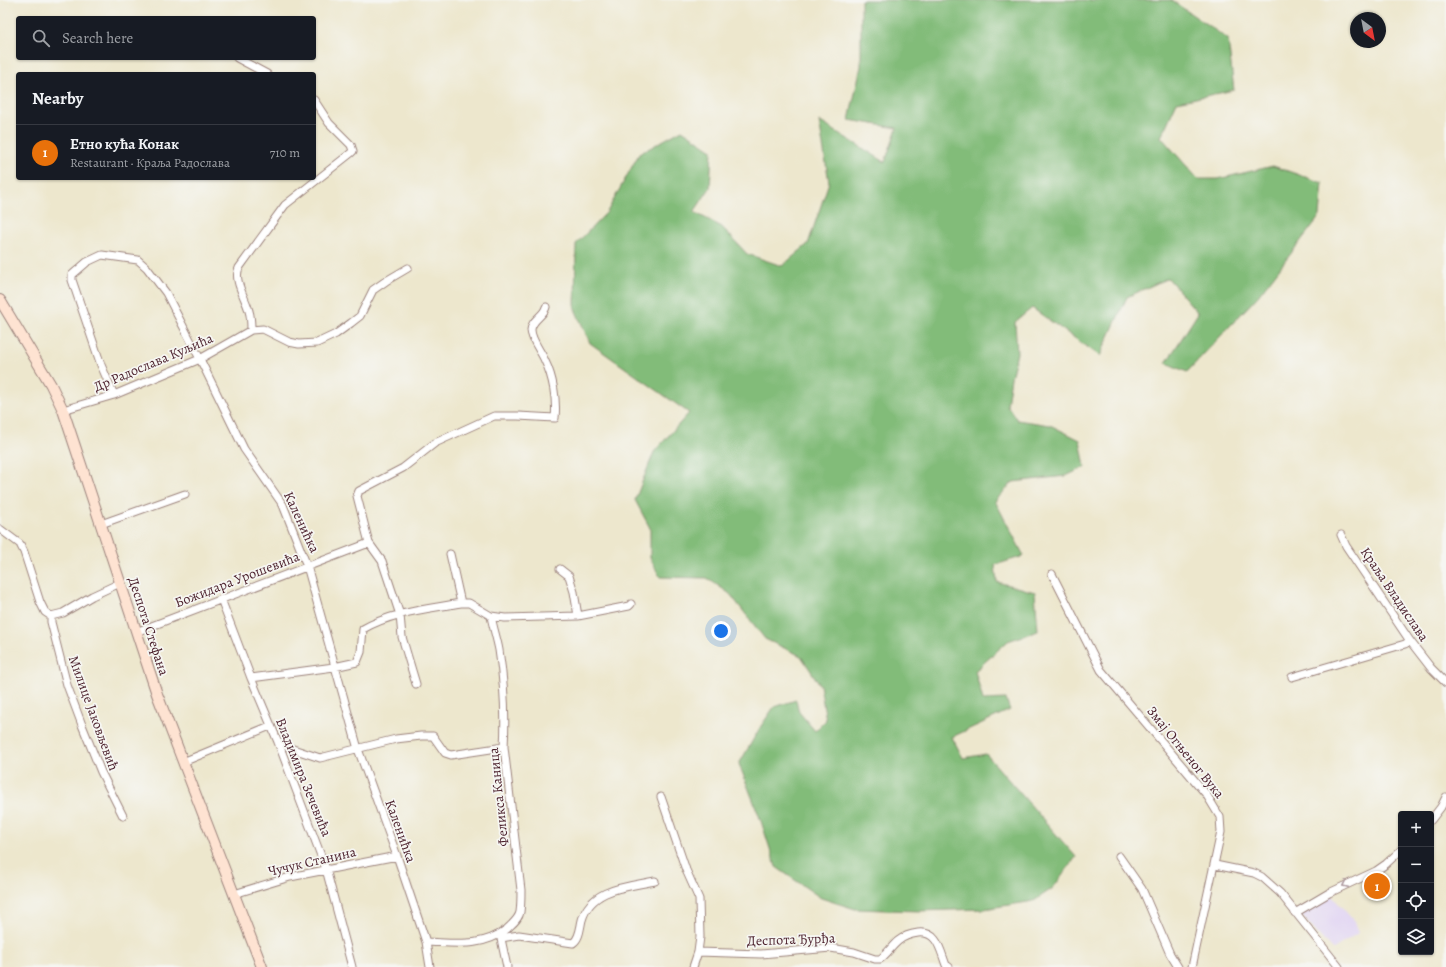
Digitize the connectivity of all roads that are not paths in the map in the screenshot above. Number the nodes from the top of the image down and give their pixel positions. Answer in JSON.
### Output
{"nodes":[{"id":1,"x":241,"y":60,"type":"edge"},
{"id":2,"x":263,"y":72,"type":"edge"},
{"id":3,"x":316,"y":103,"type":"edge"},
{"id":4,"x":408,"y":268,"type":"dead end"},
{"id":5,"x":0,"y":300,"type":"edge"},
{"id":6,"x":546,"y":307,"type":"dead end"},
{"id":7,"x":251,"y":330,"type":"junction"},
{"id":8,"x":200,"y":359,"type":"junction"},
{"id":9,"x":114,"y":395,"type":"junction"},
{"id":10,"x":64,"y":410,"type":"junction"},
{"id":11,"x":185,"y":494,"type":"dead end"},
{"id":12,"x":101,"y":524,"type":"junction"},
{"id":13,"x":0,"y":529,"type":"edge"},
{"id":14,"x":1341,"y":535,"type":"dead end"},
{"id":15,"x":369,"y":543,"type":"junction"},
{"id":16,"x":450,"y":554,"type":"dead end"},
{"id":17,"x":307,"y":566,"type":"junction"},
{"id":18,"x":560,"y":569,"type":"dead end"},
{"id":19,"x":1052,"y":574,"type":"dead end"},
{"id":20,"x":120,"y":583,"type":"junction"},
{"id":21,"x":221,"y":599,"type":"junction"},
{"id":22,"x":461,"y":603,"type":"junction"},
{"id":23,"x":631,"y":604,"type":"dead end"},
{"id":24,"x":400,"y":614,"type":"junction"},
{"id":25,"x":51,"y":616,"type":"junction"},
{"id":26,"x":491,"y":616,"type":"junction"},
{"id":27,"x":578,"y":616,"type":"junction"},
{"id":28,"x":136,"y":632,"type":"junction"},
{"id":29,"x":1410,"y":641,"type":"junction"},
{"id":30,"x":334,"y":667,"type":"junction"},
{"id":31,"x":1292,"y":677,"type":"dead end"},
{"id":32,"x":251,"y":678,"type":"junction"},
{"id":33,"x":1446,"y":683,"type":"edge"},
{"id":34,"x":416,"y":684,"type":"dead end"},
{"id":35,"x":270,"y":726,"type":"junction"},
{"id":36,"x":278,"y":742,"type":"junction"},
{"id":37,"x":504,"y":747,"type":"junction"},
{"id":38,"x":358,"y":749,"type":"junction"},
{"id":39,"x":182,"y":762,"type":"junction"},
{"id":40,"x":661,"y":797,"type":"dead end"},
{"id":41,"x":1446,"y":797,"type":"edge"},
{"id":42,"x":124,"y":816,"type":"dead end"},
{"id":43,"x":1434,"y":816,"type":"edge"},
{"id":44,"x":1398,"y":853,"type":"edge"},
{"id":45,"x":397,"y":856,"type":"junction"},
{"id":46,"x":1119,"y":856,"type":"dead end"},
{"id":47,"x":1215,"y":865,"type":"junction"},
{"id":48,"x":326,"y":869,"type":"junction"},
{"id":49,"x":654,"y":881,"type":"dead end"},
{"id":50,"x":234,"y":894,"type":"junction"},
{"id":51,"x":1294,"y":913,"type":"junction"},
{"id":52,"x":501,"y":936,"type":"junction"},
{"id":53,"x":426,"y":942,"type":"junction"},
{"id":54,"x":698,"y":952,"type":"junction"},
{"id":55,"x":262,"y":967,"type":"edge"},
{"id":56,"x":352,"y":967,"type":"edge"},
{"id":57,"x":430,"y":967,"type":"edge"},
{"id":58,"x":507,"y":967,"type":"edge"},
{"id":59,"x":693,"y":967,"type":"edge"},
{"id":60,"x":949,"y":967,"type":"edge"},
{"id":61,"x":1178,"y":967,"type":"edge"},
{"id":62,"x":1192,"y":967,"type":"edge"},
{"id":63,"x":1339,"y":967,"type":"edge"}],
"edges":[{"from":1,"to":2,"type":"street"},
{"from":3,"to":7,"type":"street"},
{"from":4,"to":7,"type":"street"},
{"from":5,"to":10,"type":"main road","name":"Деспота Стефана"},
{"from":6,"to":15,"type":"street"},
{"from":7,"to":8,"type":"street","name":"Др Радослава Куљића"},
{"from":8,"to":9,"type":"street","name":"Др Радослава Куљића"},
{"from":8,"to":9,"type":"street","name":"Каленићка"},
{"from":8,"to":17,"type":"street","name":"Каленићка"},
{"from":9,"to":10,"type":"street","name":"Др Радослава Куљића"},
{"from":10,"to":12,"type":"main road","name":"Деспота Стефана"},
{"from":11,"to":12,"type":"street"},
{"from":12,"to":20,"type":"main road","name":"Деспота Стефана"},
{"from":13,"to":25,"type":"street"},
{"from":14,"to":29,"type":"street","name":"Краља Владислава"},
{"from":15,"to":17,"type":"street","name":"Божидара Урошевића"},
{"from":15,"to":24,"type":"street"},
{"from":16,"to":22,"type":"street"},
{"from":17,"to":21,"type":"street","name":"Божидара Урошевића"},
{"from":17,"to":30,"type":"street","name":"Каленићка"},
{"from":18,"to":27,"type":"street"},
{"from":19,"to":47,"type":"street","name":"Змај Огњеног Вука"},
{"from":20,"to":25,"type":"street"},
{"from":20,"to":28,"type":"main road","name":"Деспота Стефана"},
{"from":21,"to":28,"type":"street","name":"Божидара Урошевића"},
{"from":21,"to":32,"type":"street","name":"Владимира Зечевића"},
{"from":22,"to":24,"type":"street"},
{"from":22,"to":26,"type":"street"},
{"from":23,"to":27,"type":"street"},
{"from":24,"to":30,"type":"street"},
{"from":24,"to":34,"type":"street"},
{"from":25,"to":42,"type":"street","name":"Милице Јаковљевић"},
{"from":26,"to":27,"type":"street"},
{"from":26,"to":37,"type":"street","name":"Феликса Каница"},
{"from":28,"to":39,"type":"main road","name":"Деспота Стефана"},
{"from":29,"to":31,"type":"street"},
{"from":29,"to":33,"type":"street","name":"Краља Владислава"},
{"from":30,"to":32,"type":"street"},
{"from":30,"to":38,"type":"street","name":"Каленићка"},
{"from":32,"to":35,"type":"street","name":"Владимира Зечевића"},
{"from":35,"to":36,"type":"street","name":"Владимира Зечевића"},
{"from":35,"to":39,"type":"street"},
{"from":36,"to":38,"type":"street"},
{"from":36,"to":48,"type":"street","name":"Владимира Зечевића"},
{"from":37,"to":38,"type":"street"},
{"from":37,"to":52,"type":"street","name":"Феликса Каница"},
{"from":38,"to":45,"type":"street","name":"Каленићка"},
{"from":39,"to":50,"type":"main road","name":"Деспота Стефана"},
{"from":40,"to":54,"type":"street"},
{"from":41,"to":43,"type":"street"},
{"from":44,"to":51,"type":"street","one_way":true},
{"from":45,"to":48,"type":"street","name":"Чучук Станина"},
{"from":45,"to":53,"type":"street","name":"Каленићка"},
{"from":46,"to":61,"type":"street"},
{"from":47,"to":51,"type":"street"},
{"from":47,"to":62,"type":"street","name":"Змај Огњеног Вука"},
{"from":48,"to":50,"type":"street","name":"Чучук Станина"},
{"from":48,"to":56,"type":"street","name":"Владимира Зечевића"},
{"from":49,"to":52,"type":"street"},
{"from":50,"to":55,"type":"main road","name":"Деспота Стефана"},
{"from":51,"to":63,"type":"street"},
{"from":52,"to":53,"type":"street"},
{"from":52,"to":58,"type":"street"},
{"from":53,"to":57,"type":"street","name":"Каленићка"},
{"from":54,"to":59,"type":"street"},
{"from":54,"to":60,"type":"street","name":"Деспота Ђурђа"}]}
